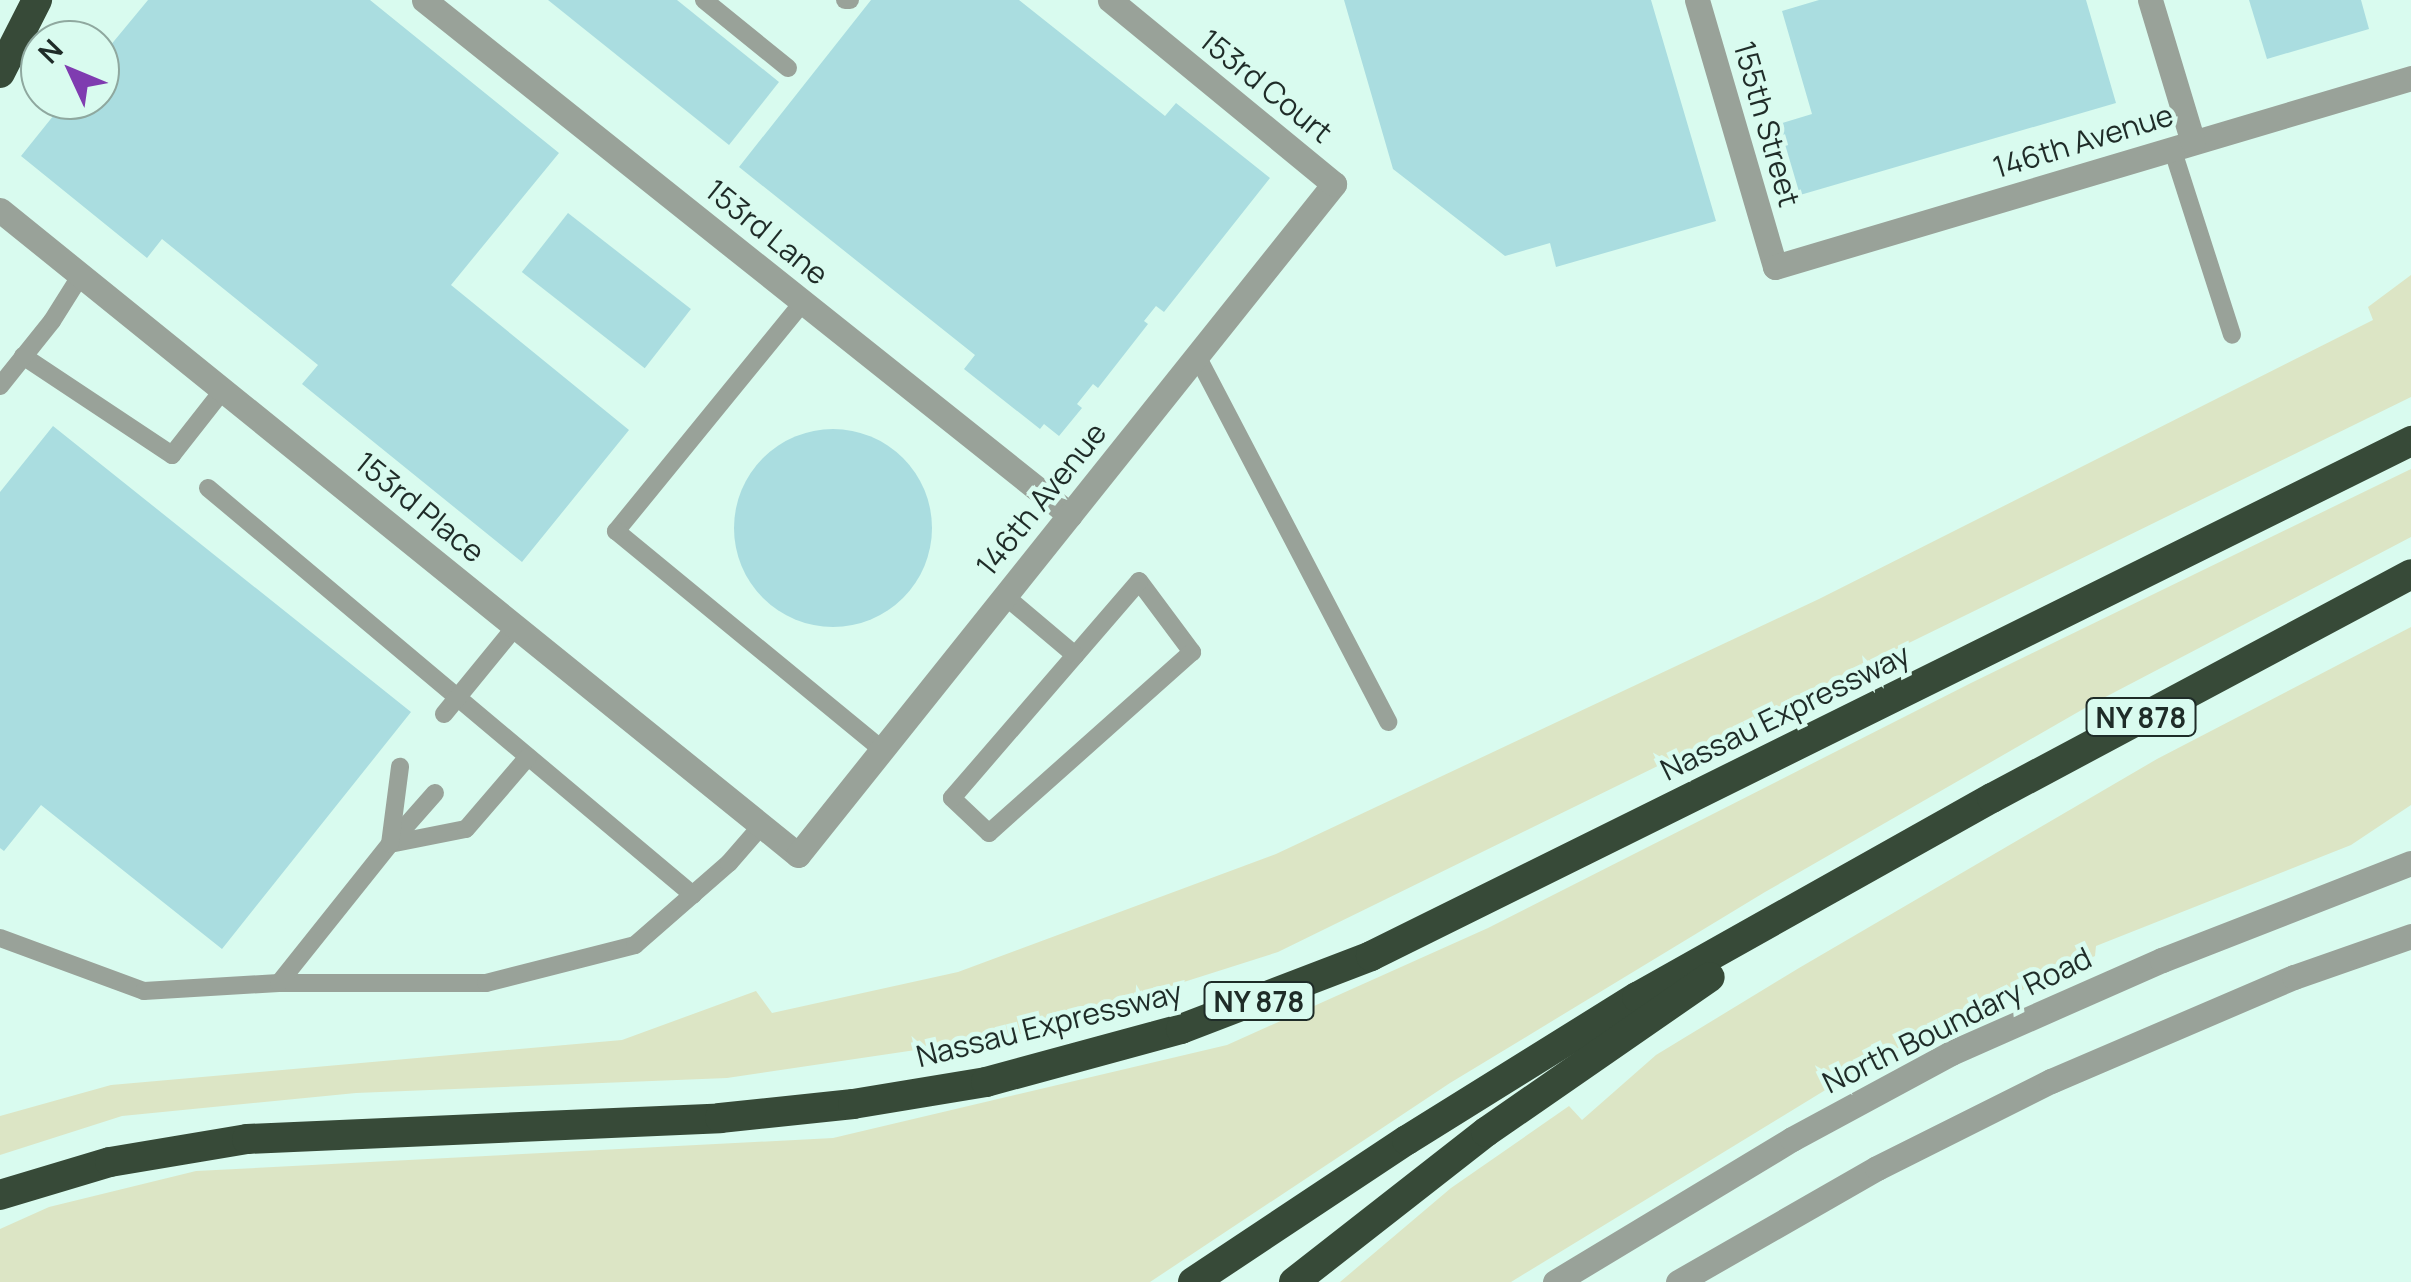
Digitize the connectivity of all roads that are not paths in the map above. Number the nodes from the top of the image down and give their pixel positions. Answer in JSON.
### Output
{"nodes":[{"id":1,"x":37,"y":0,"type":"edge"},
{"id":2,"x":424,"y":0,"type":"edge"},
{"id":3,"x":704,"y":0,"type":"edge"},
{"id":4,"x":1110,"y":0,"type":"edge"},
{"id":5,"x":2150,"y":0,"type":"edge"},
{"id":6,"x":1701,"y":1,"type":"edge"},
{"id":7,"x":788,"y":68,"type":"dead end"},
{"id":8,"x":0,"y":73,"type":"edge"},
{"id":9,"x":2411,"y":78,"type":"edge"},
{"id":10,"x":2183,"y":145,"type":"junction"},
{"id":11,"x":1334,"y":184,"type":"joint"},
{"id":12,"x":0,"y":210,"type":"edge"},
{"id":13,"x":1775,"y":267,"type":"joint"},
{"id":14,"x":81,"y":276,"type":"junction"},
{"id":15,"x":803,"y":302,"type":"junction"},
{"id":16,"x":2232,"y":335,"type":"dead end"},
{"id":17,"x":23,"y":356,"type":"junction"},
{"id":18,"x":1197,"y":356,"type":"junction"},
{"id":19,"x":0,"y":386,"type":"edge"},
{"id":20,"x":223,"y":390,"type":"junction"},
{"id":21,"x":2411,"y":441,"type":"edge"},
{"id":22,"x":208,"y":488,"type":"dead end"},
{"id":23,"x":1070,"y":515,"type":"junction"},
{"id":24,"x":2411,"y":574,"type":"edge"},
{"id":25,"x":1005,"y":596,"type":"junction"},
{"id":26,"x":516,"y":626,"type":"junction"},
{"id":27,"x":1075,"y":654,"type":"junction"},
{"id":28,"x":458,"y":698,"type":"junction"},
{"id":29,"x":444,"y":714,"type":"dead end"},
{"id":30,"x":1388,"y":722,"type":"dead end"},
{"id":31,"x":491,"y":726,"type":"junction"},
{"id":32,"x":478,"y":741,"type":"dead end"},
{"id":33,"x":882,"y":750,"type":"junction"},
{"id":34,"x":528,"y":757,"type":"junction"},
{"id":35,"x":400,"y":767,"type":"dead end"},
{"id":36,"x":435,"y":793,"type":"dead end"},
{"id":37,"x":762,"y":825,"type":"junction"},
{"id":38,"x":390,"y":844,"type":"junction"},
{"id":39,"x":798,"y":855,"type":"joint"},
{"id":40,"x":2411,"y":862,"type":"edge"},
{"id":41,"x":1874,"y":866,"type":"junction"},
{"id":42,"x":692,"y":895,"type":"junction"},
{"id":43,"x":2411,"y":936,"type":"edge"},
{"id":44,"x":0,"y":938,"type":"edge"},
{"id":45,"x":279,"y":983,"type":"junction"},
{"id":46,"x":0,"y":1194,"type":"edge"},
{"id":47,"x":1194,"y":1282,"type":"edge"},
{"id":48,"x":1294,"y":1282,"type":"edge"},
{"id":49,"x":1554,"y":1282,"type":"edge"},
{"id":50,"x":1678,"y":1282,"type":"edge"}],
"edges":[{"from":1,"to":8,"type":"highway"},
{"from":2,"to":15,"type":"street","name":"153rd Lane"},
{"from":3,"to":7,"type":"lane"},
{"from":4,"to":11,"type":"street","name":"153rd Court"},
{"from":5,"to":10,"type":"street"},
{"from":6,"to":13,"type":"street","name":"155th Street"},
{"from":9,"to":10,"type":"street","name":"146th Avenue"},
{"from":10,"to":13,"type":"street","name":"146th Avenue"},
{"from":10,"to":16,"type":"lane"},
{"from":11,"to":18,"type":"street","name":"146th Avenue"},
{"from":12,"to":14,"type":"street","name":"153rd Place"},
{"from":14,"to":17,"type":"lane"},
{"from":14,"to":20,"type":"street","name":"153rd Place"},
{"from":15,"to":23,"type":"street","name":"153rd Lane"},
{"from":15,"to":33,"type":"lane"},
{"from":17,"to":19,"type":"lane"},
{"from":17,"to":20,"type":"lane"},
{"from":18,"to":23,"type":"street","name":"146th Avenue"},
{"from":18,"to":30,"type":"lane"},
{"from":20,"to":26,"type":"street","name":"153rd Place"},
{"from":21,"to":46,"type":"highway","name":"Nassau Expressway","number":"NY 878"},
{"from":22,"to":28,"type":"lane"},
{"from":23,"to":25,"type":"street","name":"146th Avenue"},
{"from":24,"to":41,"type":"highway","number":"NY 878"},
{"from":25,"to":27,"type":"lane"},
{"from":25,"to":33,"type":"street","name":"146th Avenue"},
{"from":26,"to":28,"type":"lane"},
{"from":26,"to":37,"type":"street","name":"153rd Place"},
{"from":27,"to":27,"type":"lane"},
{"from":28,"to":29,"type":"lane"},
{"from":28,"to":31,"type":"lane"},
{"from":31,"to":32,"type":"lane"},
{"from":31,"to":34,"type":"lane"},
{"from":33,"to":39,"type":"street","name":"146th Avenue"},
{"from":34,"to":38,"type":"lane"},
{"from":34,"to":42,"type":"lane"},
{"from":35,"to":38,"type":"lane"},
{"from":36,"to":38,"type":"lane"},
{"from":37,"to":39,"type":"street","name":"153rd Place"},
{"from":37,"to":42,"type":"lane"},
{"from":38,"to":45,"type":"lane"},
{"from":40,"to":49,"type":"street","name":"North Boundary Road"},
{"from":41,"to":47,"type":"highway","number":"NY 878"},
{"from":41,"to":48,"type":"highway"},
{"from":42,"to":45,"type":"lane"},
{"from":43,"to":50,"type":"street"},
{"from":44,"to":45,"type":"lane"}]}
